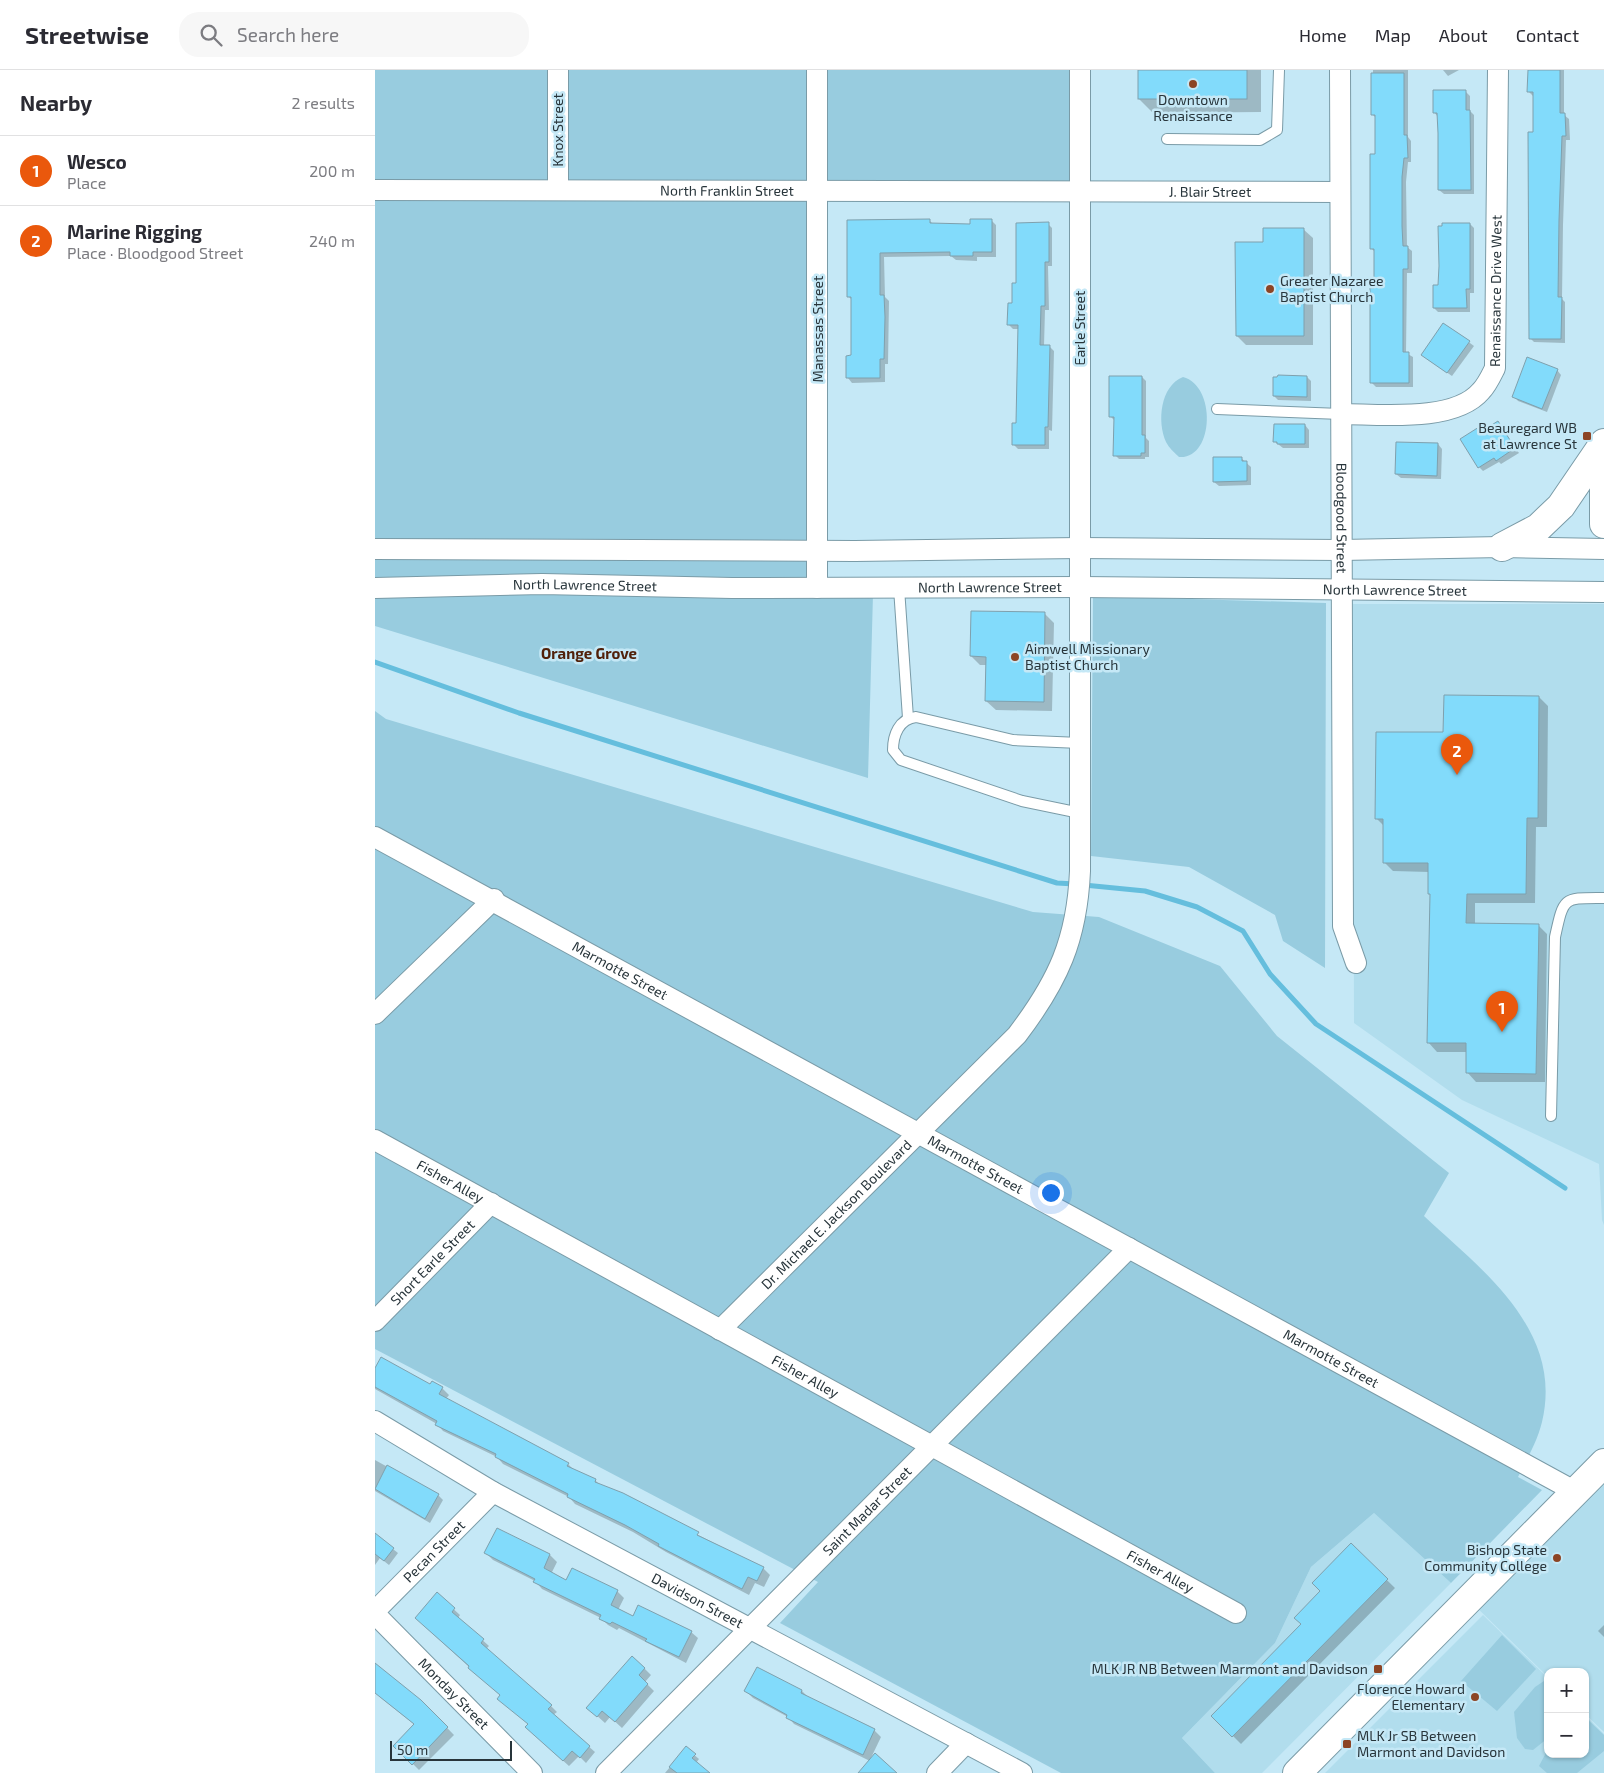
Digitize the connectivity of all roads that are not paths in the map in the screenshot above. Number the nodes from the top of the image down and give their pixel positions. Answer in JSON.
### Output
{"nodes":[{"id":1,"x":558,"y":70,"type":"edge"},
{"id":2,"x":817,"y":70,"type":"edge"},
{"id":3,"x":1080,"y":70,"type":"edge"},
{"id":4,"x":1279,"y":70,"type":"edge"},
{"id":5,"x":1340,"y":70,"type":"edge"},
{"id":6,"x":1498,"y":70,"type":"edge"},
{"id":7,"x":1167,"y":139,"type":"dead end"},
{"id":8,"x":375,"y":190,"type":"edge"},
{"id":9,"x":558,"y":190,"type":"junction"},
{"id":10,"x":1079,"y":190,"type":"junction"},
{"id":11,"x":818,"y":191,"type":"junction"},
{"id":12,"x":1340,"y":192,"type":"junction"},
{"id":13,"x":1217,"y":409,"type":"dead end"},
{"id":14,"x":1341,"y":414,"type":"junction"},
{"id":15,"x":1604,"y":444,"type":"edge"},
{"id":16,"x":1604,"y":464,"type":"edge"},
{"id":17,"x":1604,"y":524,"type":"edge"},
{"id":18,"x":1501,"y":547,"type":"junction"},
{"id":19,"x":1080,"y":548,"type":"junction"},
{"id":20,"x":375,"y":549,"type":"edge"},
{"id":21,"x":1604,"y":549,"type":"edge"},
{"id":22,"x":818,"y":550,"type":"junction"},
{"id":23,"x":1341,"y":550,"type":"junction"},
{"id":24,"x":1080,"y":587,"type":"junction"},
{"id":25,"x":375,"y":588,"type":"edge"},
{"id":26,"x":817,"y":588,"type":"junction"},
{"id":27,"x":899,"y":588,"type":"junction"},
{"id":28,"x":1341,"y":590,"type":"junction"},
{"id":29,"x":1604,"y":592,"type":"edge"},
{"id":30,"x":908,"y":718,"type":"junction"},
{"id":31,"x":1080,"y":743,"type":"junction"},
{"id":32,"x":1080,"y":813,"type":"junction"},
{"id":33,"x":375,"y":836,"type":"edge"},
{"id":34,"x":1604,"y":898,"type":"edge"},
{"id":35,"x":494,"y":899,"type":"junction"},
{"id":36,"x":1356,"y":963,"type":"dead end"},
{"id":37,"x":375,"y":1014,"type":"edge"},
{"id":38,"x":1551,"y":1116,"type":"dead end"},
{"id":39,"x":919,"y":1133,"type":"junction"},
{"id":40,"x":375,"y":1140,"type":"edge"},
{"id":41,"x":491,"y":1204,"type":"junction"},
{"id":42,"x":1129,"y":1248,"type":"junction"},
{"id":43,"x":375,"y":1321,"type":"edge"},
{"id":44,"x":720,"y":1330,"type":"junction"},
{"id":45,"x":375,"y":1421,"type":"edge"},
{"id":46,"x":933,"y":1444,"type":"junction"},
{"id":47,"x":1604,"y":1463,"type":"edge"},
{"id":48,"x":493,"y":1492,"type":"junction"},
{"id":49,"x":1576,"y":1492,"type":"junction"},
{"id":50,"x":375,"y":1610,"type":"edge"},
{"id":51,"x":1237,"y":1613,"type":"dead end"},
{"id":52,"x":375,"y":1614,"type":"edge"},
{"id":53,"x":750,"y":1628,"type":"junction"},
{"id":54,"x":966,"y":1743,"type":"junction"},
{"id":55,"x":532,"y":1773,"type":"edge"},
{"id":56,"x":606,"y":1773,"type":"edge"},
{"id":57,"x":937,"y":1773,"type":"edge"},
{"id":58,"x":1022,"y":1773,"type":"edge"},
{"id":59,"x":1297,"y":1773,"type":"edge"}],
"edges":[{"from":1,"to":9,"type":"street","name":"Knox Street"},
{"from":2,"to":11,"type":"street","name":"Manassas Street"},
{"from":3,"to":10,"type":"street","name":"Earle Street"},
{"from":4,"to":7,"type":"lane"},
{"from":5,"to":12,"type":"street","name":"Bloodgood Street"},
{"from":6,"to":14,"type":"street","name":"Renaissance Drive West"},
{"from":8,"to":9,"type":"street","name":"North Franklin Street"},
{"from":9,"to":11,"type":"street","name":"North Franklin Street"},
{"from":10,"to":11,"type":"street","name":"North Franklin Street"},
{"from":10,"to":12,"type":"street","name":"J. Blair Street"},
{"from":10,"to":19,"type":"street","name":"Earle Street"},
{"from":11,"to":22,"type":"street","name":"Manassas Street"},
{"from":12,"to":14,"type":"street","name":"Bloodgood Street"},
{"from":13,"to":14,"type":"lane"},
{"from":14,"to":23,"type":"street","name":"Bloodgood Street"},
{"from":15,"to":18,"type":"main road"},
{"from":16,"to":17,"type":"main road"},
{"from":18,"to":21,"type":"street"},
{"from":18,"to":23,"type":"street"},
{"from":19,"to":22,"type":"street"},
{"from":19,"to":23,"type":"street"},
{"from":19,"to":24,"type":"street","name":"Earle Street"},
{"from":20,"to":22,"type":"street"},
{"from":22,"to":26,"type":"street","name":"Manassas Street"},
{"from":23,"to":28,"type":"street","name":"Bloodgood Street"},
{"from":24,"to":27,"type":"street","name":"North Lawrence Street"},
{"from":24,"to":28,"type":"street","name":"North Lawrence Street"},
{"from":24,"to":31,"type":"street"},
{"from":25,"to":26,"type":"street","name":"North Lawrence Street"},
{"from":26,"to":27,"type":"street","name":"North Lawrence Street"},
{"from":27,"to":30,"type":"lane"},
{"from":28,"to":29,"type":"street","name":"North Lawrence Street"},
{"from":28,"to":36,"type":"street","name":"Bloodgood Street"},
{"from":30,"to":31,"type":"lane"},
{"from":30,"to":32,"type":"lane"},
{"from":31,"to":32,"type":"street"},
{"from":32,"to":39,"type":"street","name":"Dr. Michael E. Jackson Boulevard"},
{"from":33,"to":35,"type":"street","name":"Marmotte Street"},
{"from":34,"to":38,"type":"lane"},
{"from":35,"to":37,"type":"street"},
{"from":35,"to":39,"type":"street","name":"Marmotte Street"},
{"from":39,"to":42,"type":"street","name":"Marmotte Street"},
{"from":39,"to":44,"type":"street","name":"Dr. Michael E. Jackson Boulevard"},
{"from":40,"to":41,"type":"street","name":"Fisher Alley"},
{"from":41,"to":43,"type":"street","name":"Short Earle Street"},
{"from":41,"to":44,"type":"street","name":"Fisher Alley"},
{"from":42,"to":46,"type":"street","name":"Saint Madar Street"},
{"from":42,"to":49,"type":"street","name":"Marmotte Street"},
{"from":44,"to":46,"type":"street","name":"Fisher Alley"},
{"from":45,"to":48,"type":"street","name":"Davidson Street"},
{"from":46,"to":51,"type":"street","name":"Fisher Alley"},
{"from":46,"to":53,"type":"street","name":"Saint Madar Street"},
{"from":47,"to":49,"type":"main road"},
{"from":48,"to":50,"type":"street","name":"Pecan Street"},
{"from":48,"to":53,"type":"street","name":"Davidson Street"},
{"from":49,"to":59,"type":"main road"},
{"from":52,"to":55,"type":"street","name":"Monday Street"},
{"from":53,"to":54,"type":"street","name":"Davidson Street"},
{"from":53,"to":56,"type":"street","name":"Saint Madar Street"},
{"from":54,"to":57,"type":"street"},
{"from":54,"to":58,"type":"street","name":"Davidson Street"}]}
